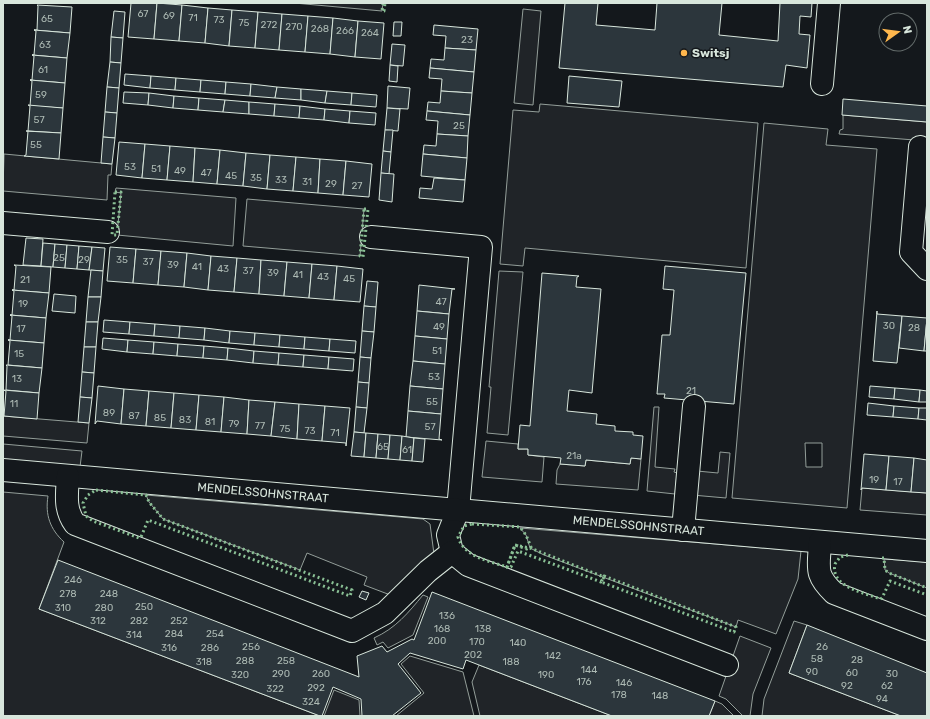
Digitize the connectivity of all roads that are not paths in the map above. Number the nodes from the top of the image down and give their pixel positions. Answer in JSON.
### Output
{"nodes":[{"id":1,"x":829,"y":3,"type":"edge"},
{"id":2,"x":822,"y":84,"type":"dead end"},
{"id":3,"x":920,"y":147,"type":"dead end"},
{"id":4,"x":3,"y":223,"type":"edge"},
{"id":5,"x":108,"y":232,"type":"dead end"},
{"id":6,"x":371,"y":236,"type":"dead end"},
{"id":7,"x":927,"y":269,"type":"edge"},
{"id":8,"x":694,"y":406,"type":"dead end"},
{"id":9,"x":3,"y":470,"type":"edge"},
{"id":10,"x":68,"y":476,"type":"junction"},
{"id":11,"x":458,"y":510,"type":"junction"},
{"id":12,"x":683,"y":530,"type":"junction"},
{"id":13,"x":820,"y":542,"type":"junction"},
{"id":14,"x":927,"y":551,"type":"edge"},
{"id":15,"x":452,"y":552,"type":"junction"},
{"id":16,"x":927,"y":629,"type":"edge"},
{"id":17,"x":727,"y":665,"type":"dead end"}],
"edges":[{"from":1,"to":2,"type":"street"},
{"from":3,"to":7,"type":"street"},
{"from":4,"to":5,"type":"street"},
{"from":6,"to":11,"type":"street"},
{"from":8,"to":12,"type":"street"},
{"from":9,"to":10,"type":"street","name":"MENDELSSOHNSTRAAT"},
{"from":10,"to":11,"type":"street","name":"MENDELSSOHNSTRAAT"},
{"from":10,"to":15,"type":"street"},
{"from":11,"to":12,"type":"street","name":"MENDELSSOHNSTRAAT"},
{"from":11,"to":15,"type":"street"},
{"from":12,"to":13,"type":"street","name":"MENDELSSOHNSTRAAT"},
{"from":13,"to":14,"type":"street","name":"MENDELSSOHNSTRAAT"},
{"from":13,"to":16,"type":"street"},
{"from":15,"to":17,"type":"street"}]}
